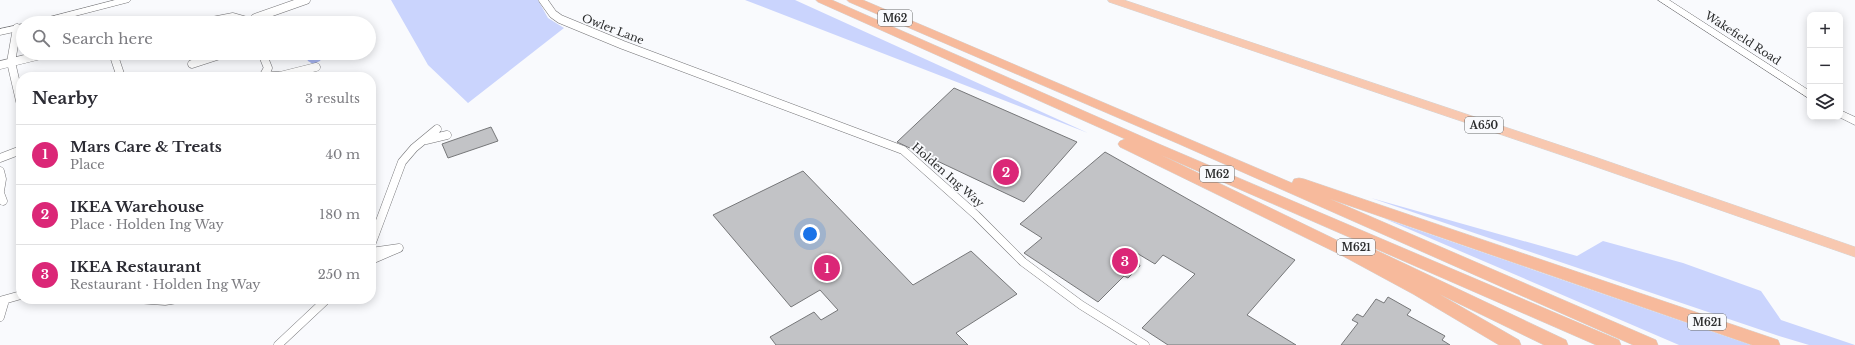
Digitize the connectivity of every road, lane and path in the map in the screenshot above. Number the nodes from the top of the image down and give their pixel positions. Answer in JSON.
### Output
{"nodes":[{"id":1,"x":126,"y":0,"type":"edge"},
{"id":2,"x":306,"y":0,"type":"edge"},
{"id":3,"x":543,"y":0,"type":"edge"},
{"id":4,"x":822,"y":0,"type":"edge"},
{"id":5,"x":1113,"y":0,"type":"edge"},
{"id":6,"x":1663,"y":0,"type":"edge"},
{"id":7,"x":852,"y":7,"type":"edge"},
{"id":8,"x":64,"y":16,"type":"edge"},
{"id":9,"x":261,"y":16,"type":"edge"},
{"id":10,"x":16,"y":28,"type":"edge"},
{"id":11,"x":0,"y":32,"type":"edge"},
{"id":12,"x":16,"y":43,"type":"edge"},
{"id":13,"x":19,"y":60,"type":"edge"},
{"id":14,"x":115,"y":60,"type":"edge"},
{"id":15,"x":204,"y":60,"type":"edge"},
{"id":16,"x":265,"y":60,"type":"edge"},
{"id":17,"x":11,"y":62,"type":"junction"},
{"id":18,"x":192,"y":64,"type":"dead end"},
{"id":19,"x":0,"y":65,"type":"edge"},
{"id":20,"x":316,"y":67,"type":"dead end"},
{"id":21,"x":683,"y":67,"type":"joint"},
{"id":22,"x":119,"y":72,"type":"edge"},
{"id":23,"x":266,"y":72,"type":"edge"},
{"id":24,"x":296,"y":72,"type":"edge"},
{"id":25,"x":16,"y":84,"type":"edge"},
{"id":26,"x":1807,"y":94,"type":"edge"},
{"id":27,"x":1843,"y":115,"type":"edge"},
{"id":28,"x":1855,"y":122,"type":"edge"},
{"id":29,"x":437,"y":129,"type":"dead end"},
{"id":30,"x":447,"y":135,"type":"dead end"},
{"id":31,"x":424,"y":141,"type":"junction"},
{"id":32,"x":1154,"y":147,"type":"junction"},
{"id":33,"x":16,"y":152,"type":"edge"},
{"id":34,"x":1215,"y":155,"type":"junction"},
{"id":35,"x":0,"y":158,"type":"edge"},
{"id":36,"x":0,"y":171,"type":"edge"},
{"id":37,"x":1,"y":195,"type":"edge"},
{"id":38,"x":376,"y":216,"type":"edge"},
{"id":39,"x":381,"y":216,"type":"junction"},
{"id":40,"x":376,"y":230,"type":"edge"},
{"id":41,"x":376,"y":251,"type":"edge"},
{"id":42,"x":1855,"y":252,"type":"edge"},
{"id":43,"x":376,"y":258,"type":"edge"},
{"id":44,"x":16,"y":296,"type":"edge"},
{"id":45,"x":2,"y":300,"type":"edge"},
{"id":46,"x":322,"y":304,"type":"edge"},
{"id":47,"x":0,"y":317,"type":"edge"},
{"id":48,"x":278,"y":345,"type":"edge"},
{"id":49,"x":1145,"y":345,"type":"edge"},
{"id":50,"x":1513,"y":345,"type":"edge"},
{"id":51,"x":1560,"y":345,"type":"edge"},
{"id":52,"x":1613,"y":345,"type":"edge"},
{"id":53,"x":1650,"y":345,"type":"edge"},
{"id":54,"x":1772,"y":345,"type":"edge"}],
"edges":[{"from":1,"to":8,"type":"main road"},
{"from":2,"to":9,"type":"street"},
{"from":3,"to":21,"type":"street","name":"Owler Lane"},
{"from":4,"to":7,"type":"highway","number":"M62"},
{"from":5,"to":42,"type":"highway","number":"A650"},
{"from":6,"to":26,"type":"main road","name":"Wakefield Road"},
{"from":7,"to":32,"type":"highway","number":"M62"},
{"from":7,"to":34,"type":"highway","number":"M62"},
{"from":7,"to":50,"type":"highway","number":"M62"},
{"from":10,"to":11,"type":"main road"},
{"from":12,"to":17,"type":"street"},
{"from":13,"to":17,"type":"street"},
{"from":14,"to":22,"type":"street"},
{"from":15,"to":18,"type":"street"},
{"from":16,"to":23,"type":"street"},
{"from":17,"to":19,"type":"street"},
{"from":17,"to":25,"type":"street"},
{"from":20,"to":24,"type":"street"},
{"from":21,"to":49,"type":"street","name":"Holden Ing Way"},
{"from":27,"to":28,"type":"main road"},
{"from":29,"to":31,"type":"street"},
{"from":30,"to":31,"type":"street"},
{"from":31,"to":39,"type":"street"},
{"from":32,"to":51,"type":"highway","number":"M621"},
{"from":32,"to":52,"type":"highway","number":"M62"},
{"from":33,"to":35,"type":"street"},
{"from":34,"to":53,"type":"highway","number":"M62"},
{"from":34,"to":54,"type":"highway","number":"M621"},
{"from":36,"to":37,"type":"street"},
{"from":38,"to":39,"type":"street"},
{"from":39,"to":40,"type":"street"},
{"from":41,"to":43,"type":"street"},
{"from":44,"to":45,"type":"street"},
{"from":45,"to":47,"type":"street"},
{"from":46,"to":48,"type":"street"}]}
